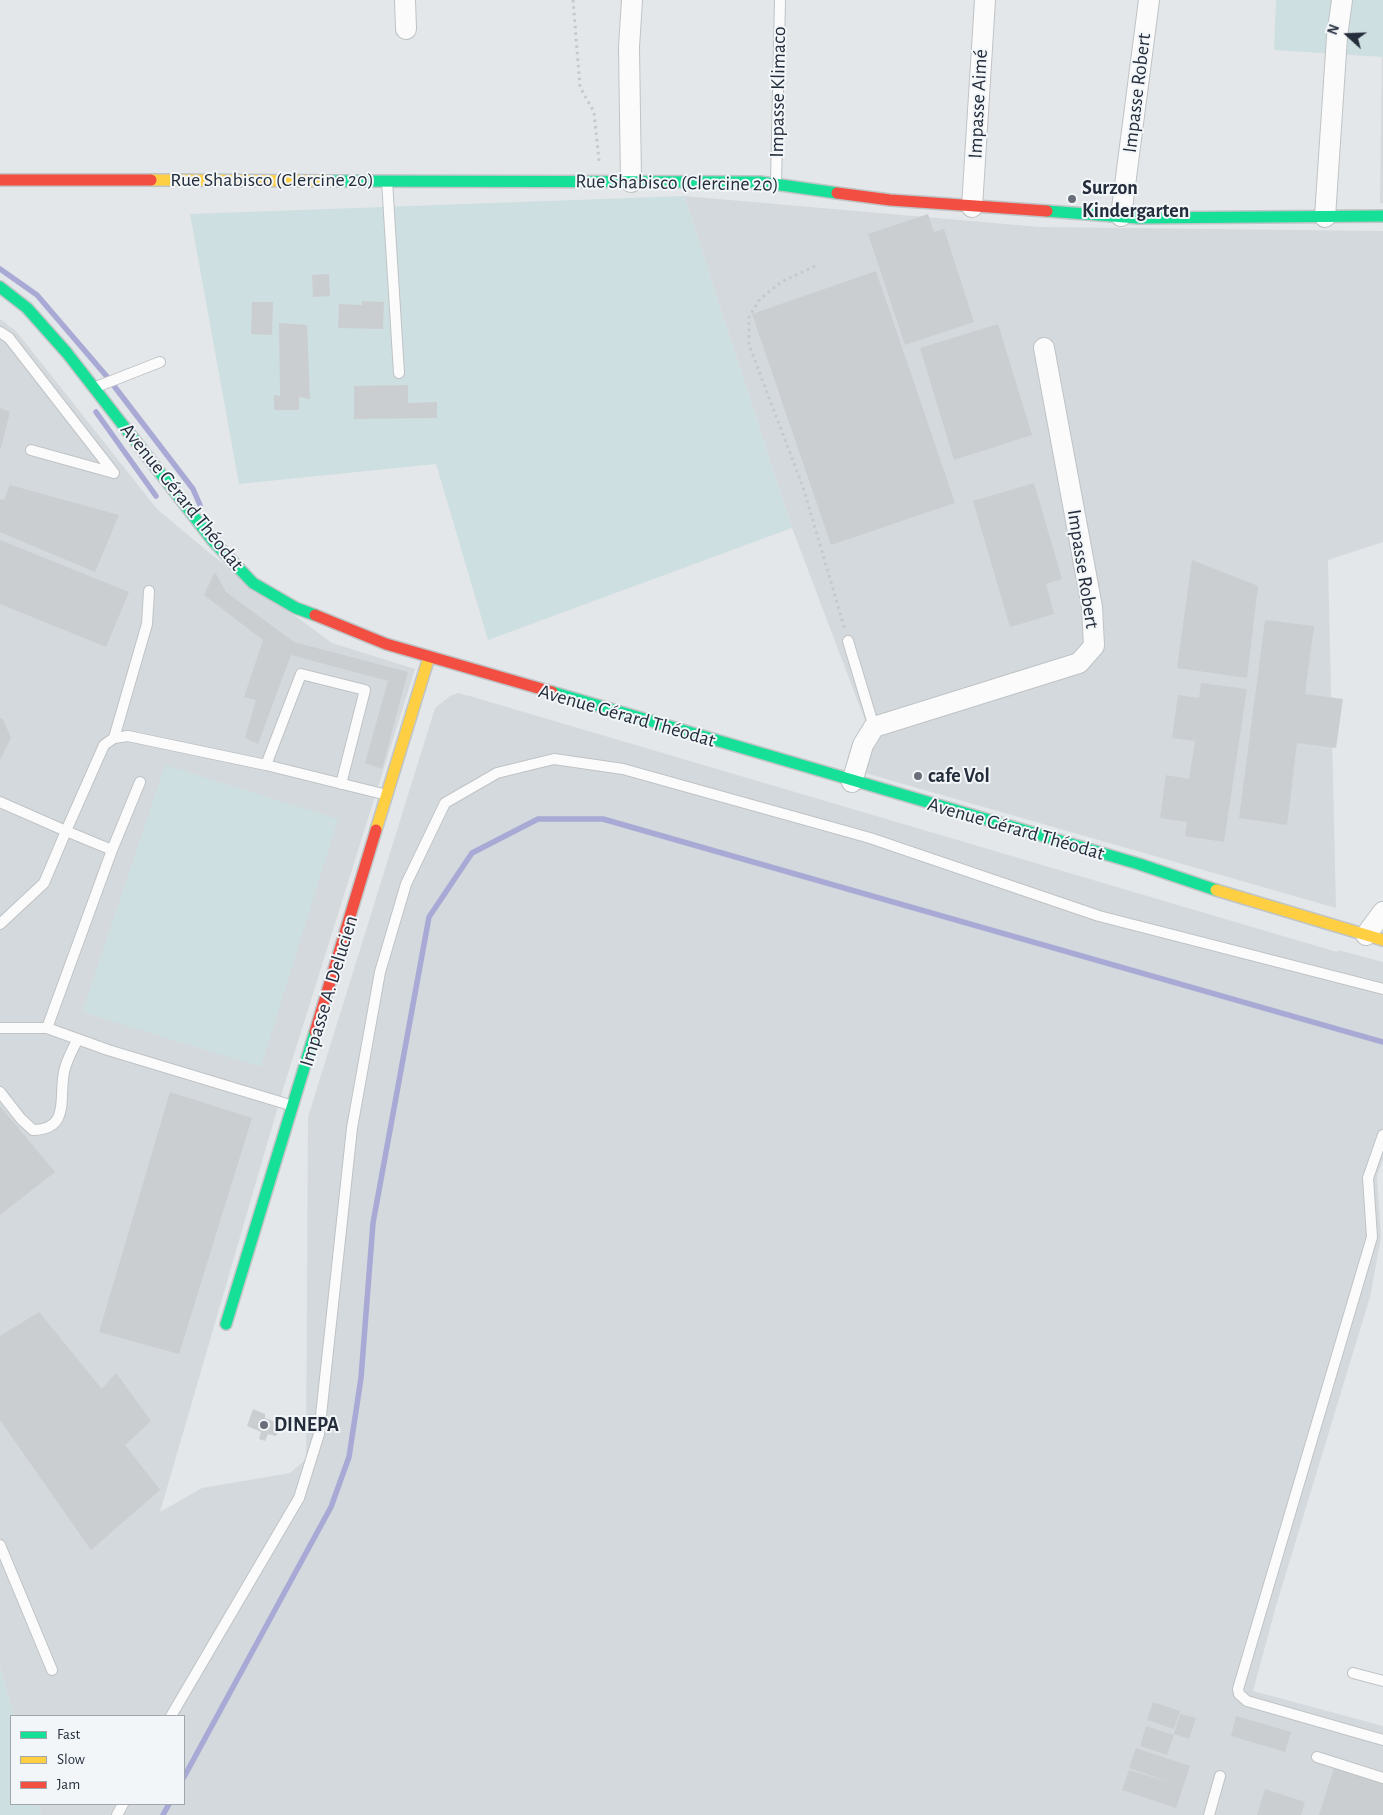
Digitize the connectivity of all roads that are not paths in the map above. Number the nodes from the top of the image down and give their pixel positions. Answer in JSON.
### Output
{"nodes":[{"id":1,"x":405,"y":0,"type":"edge"},
{"id":2,"x":632,"y":0,"type":"edge"},
{"id":3,"x":780,"y":0,"type":"edge"},
{"id":4,"x":984,"y":0,"type":"edge"},
{"id":5,"x":1149,"y":0,"type":"edge"},
{"id":6,"x":1342,"y":0,"type":"edge"},
{"id":7,"x":406,"y":29,"type":"dead end"},
{"id":8,"x":0,"y":180,"type":"edge"},
{"id":9,"x":387,"y":180,"type":"junction"},
{"id":10,"x":631,"y":182,"type":"junction"},
{"id":11,"x":776,"y":183,"type":"junction"},
{"id":12,"x":972,"y":207,"type":"junction"},
{"id":13,"x":1122,"y":216,"type":"junction"},
{"id":14,"x":1383,"y":216,"type":"edge"},
{"id":15,"x":1325,"y":217,"type":"junction"},
{"id":16,"x":0,"y":287,"type":"edge"},
{"id":17,"x":0,"y":332,"type":"edge"},
{"id":18,"x":1044,"y":348,"type":"dead end"},
{"id":19,"x":160,"y":362,"type":"dead end"},
{"id":20,"x":399,"y":372,"type":"dead end"},
{"id":21,"x":94,"y":388,"type":"junction"},
{"id":22,"x":31,"y":450,"type":"dead end"},
{"id":23,"x":149,"y":591,"type":"dead end"},
{"id":24,"x":848,"y":641,"type":"road end"},
{"id":25,"x":429,"y":658,"type":"junction"},
{"id":26,"x":874,"y":728,"type":"junction"},
{"id":27,"x":114,"y":738,"type":"junction"},
{"id":28,"x":266,"y":765,"type":"junction"},
{"id":29,"x":140,"y":782,"type":"dead end"},
{"id":30,"x":852,"y":782,"type":"junction"},
{"id":31,"x":341,"y":784,"type":"junction"},
{"id":32,"x":388,"y":795,"type":"junction"},
{"id":33,"x":0,"y":802,"type":"edge"},
{"id":34,"x":66,"y":831,"type":"junction"},
{"id":35,"x":112,"y":850,"type":"junction"},
{"id":36,"x":1383,"y":912,"type":"edge"},
{"id":37,"x":0,"y":924,"type":"edge"},
{"id":38,"x":1374,"y":937,"type":"edge"},
{"id":39,"x":1383,"y":989,"type":"edge"},
{"id":40,"x":0,"y":1028,"type":"edge"},
{"id":41,"x":47,"y":1028,"type":"junction"},
{"id":42,"x":78,"y":1039,"type":"junction"},
{"id":43,"x":0,"y":1092,"type":"edge"},
{"id":44,"x":294,"y":1106,"type":"junction"},
{"id":45,"x":1383,"y":1135,"type":"edge"},
{"id":46,"x":226,"y":1324,"type":"dead end"},
{"id":47,"x":0,"y":1545,"type":"edge"},
{"id":48,"x":52,"y":1670,"type":"dead end"},
{"id":49,"x":1352,"y":1673,"type":"dead end"},
{"id":50,"x":1383,"y":1681,"type":"edge"},
{"id":51,"x":171,"y":1715,"type":"edge"},
{"id":52,"x":1383,"y":1740,"type":"edge"},
{"id":53,"x":1317,"y":1757,"type":"dead end"},
{"id":54,"x":1220,"y":1776,"type":"dead end"},
{"id":55,"x":1383,"y":1778,"type":"edge"},
{"id":56,"x":1209,"y":1815,"type":"edge"}],
"edges":[{"from":1,"to":7,"type":"street"},
{"from":2,"to":10,"type":"street"},
{"from":3,"to":11,"type":"lane","name":"Impasse Klimaco"},
{"from":4,"to":12,"type":"street","name":"Impasse Aimé"},
{"from":5,"to":13,"type":"street","name":"Impasse Robert"},
{"from":6,"to":15,"type":"street"},
{"from":8,"to":9,"type":"street","name":"Rue Shabisco (Clercine 20)"},
{"from":9,"to":10,"type":"street","name":"Rue Shabisco (Clercine 20)"},
{"from":9,"to":20,"type":"lane"},
{"from":10,"to":11,"type":"street","name":"Rue Shabisco (Clercine 20)"},
{"from":11,"to":12,"type":"street","name":"Rue Shabisco (Clercine 20)"},
{"from":12,"to":13,"type":"street","name":"Rue Shabisco (Clercine 20)"},
{"from":13,"to":15,"type":"street","name":"Rue Shabisco (Clercine 20)"},
{"from":14,"to":15,"type":"street","name":"Rue Shabisco (Clercine 20)"},
{"from":16,"to":21,"type":"street","name":"Avenue Gérard Théodat"},
{"from":17,"to":22,"type":"lane"},
{"from":18,"to":26,"type":"street","name":"Impasse Robert"},
{"from":19,"to":21,"type":"lane"},
{"from":21,"to":25,"type":"street","name":"Avenue Gérard Théodat"},
{"from":23,"to":27,"type":"lane"},
{"from":24,"to":26,"type":"lane"},
{"from":25,"to":30,"type":"street","name":"Avenue Gérard Théodat"},
{"from":25,"to":32,"type":"street","name":"Impasse A. Delucien"},
{"from":26,"to":30,"type":"street"},
{"from":27,"to":28,"type":"lane"},
{"from":27,"to":34,"type":"lane"},
{"from":28,"to":31,"type":"lane"},
{"from":28,"to":31,"type":"lane"},
{"from":29,"to":35,"type":"lane"},
{"from":30,"to":38,"type":"street","name":"Avenue Gérard Théodat"},
{"from":31,"to":32,"type":"lane"},
{"from":32,"to":44,"type":"street","name":"Impasse A. Delucien"},
{"from":33,"to":34,"type":"lane"},
{"from":34,"to":35,"type":"lane"},
{"from":34,"to":37,"type":"lane"},
{"from":35,"to":41,"type":"lane"},
{"from":36,"to":38,"type":"street"},
{"from":39,"to":51,"type":"lane"},
{"from":40,"to":41,"type":"lane"},
{"from":41,"to":42,"type":"lane"},
{"from":42,"to":43,"type":"lane"},
{"from":42,"to":44,"type":"lane"},
{"from":44,"to":46,"type":"street","name":"Impasse A. Delucien"},
{"from":45,"to":52,"type":"lane"},
{"from":47,"to":48,"type":"lane"},
{"from":49,"to":50,"type":"lane"},
{"from":53,"to":55,"type":"lane"},
{"from":54,"to":56,"type":"lane"}]}
